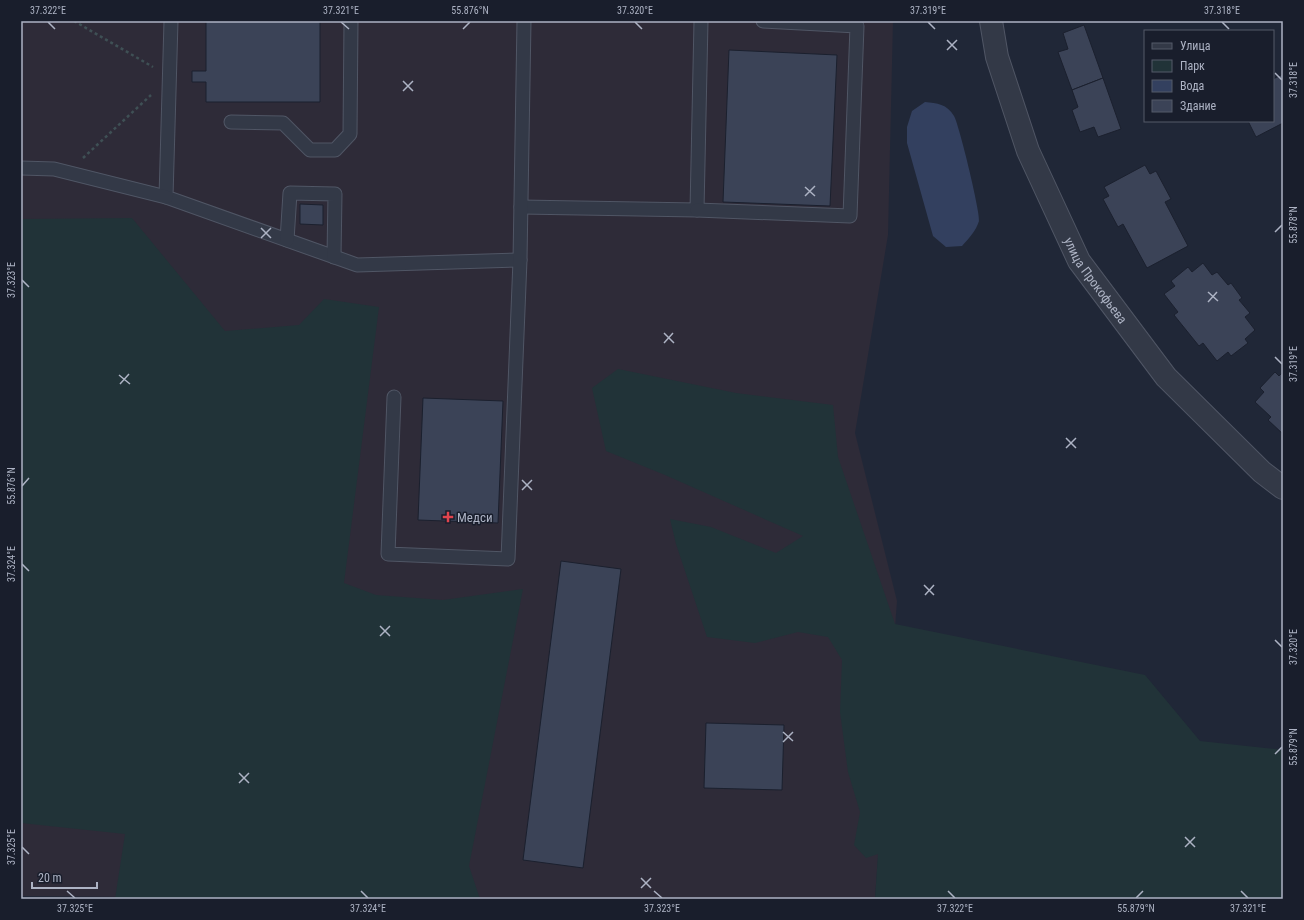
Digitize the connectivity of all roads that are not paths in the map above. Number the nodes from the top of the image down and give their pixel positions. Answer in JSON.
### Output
{"nodes":[{"id":1,"x":171,"y":21,"type":"edge"},
{"id":2,"x":351,"y":21,"type":"edge"},
{"id":3,"x":524,"y":21,"type":"edge"},
{"id":4,"x":701,"y":21,"type":"edge"},
{"id":5,"x":763,"y":21,"type":"edge"},
{"id":6,"x":991,"y":21,"type":"edge"},
{"id":7,"x":857,"y":24,"type":"edge"},
{"id":8,"x":231,"y":122,"type":"dead end"},
{"id":9,"x":21,"y":168,"type":"edge"},
{"id":10,"x":166,"y":197,"type":"junction"},
{"id":11,"x":521,"y":207,"type":"junction"},
{"id":12,"x":697,"y":210,"type":"junction"},
{"id":13,"x":287,"y":240,"type":"junction"},
{"id":14,"x":334,"y":257,"type":"junction"},
{"id":15,"x":520,"y":260,"type":"junction"},
{"id":16,"x":394,"y":397,"type":"dead end"},
{"id":17,"x":1283,"y":488,"type":"edge"}],
"edges":[{"from":1,"to":10,"type":"lane"},
{"from":2,"to":8,"type":"lane"},
{"from":3,"to":11,"type":"lane"},
{"from":4,"to":12,"type":"lane"},
{"from":5,"to":7,"type":"lane"},
{"from":6,"to":17,"type":"street","name":"улица Прокофьева"},
{"from":7,"to":12,"type":"lane"},
{"from":9,"to":10,"type":"lane"},
{"from":10,"to":13,"type":"lane"},
{"from":11,"to":12,"type":"lane"},
{"from":11,"to":15,"type":"lane"},
{"from":13,"to":14,"type":"lane"},
{"from":13,"to":14,"type":"lane"},
{"from":14,"to":15,"type":"lane"},
{"from":15,"to":16,"type":"lane"}]}
